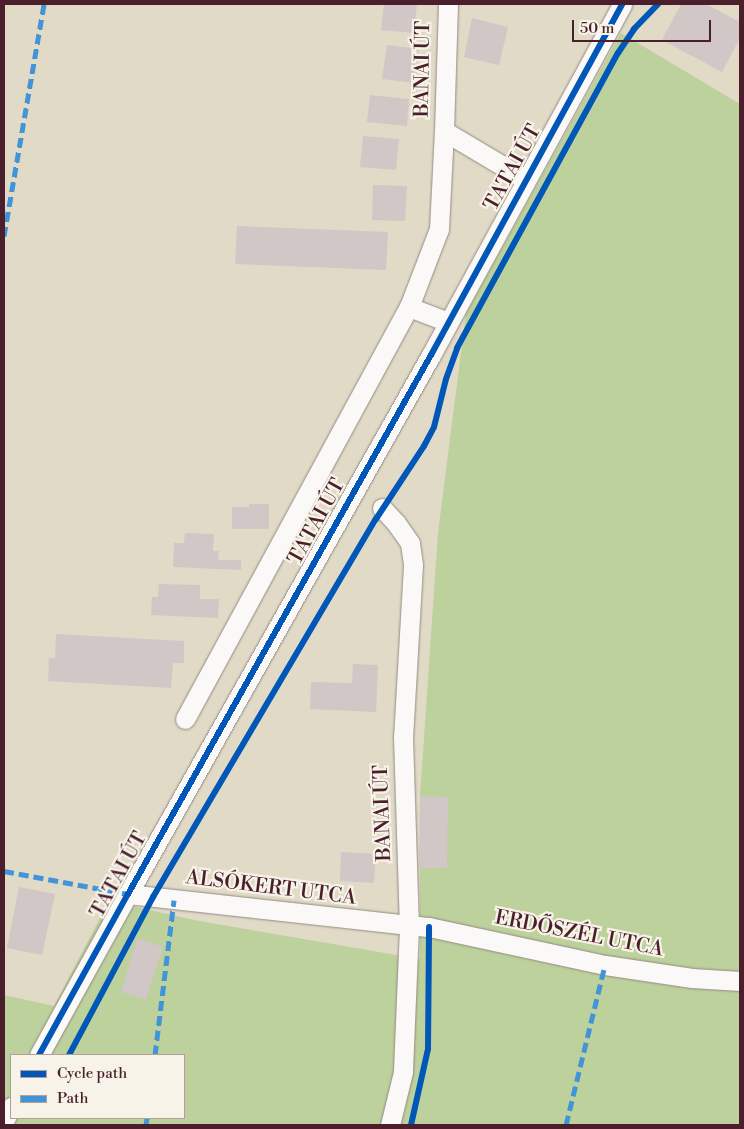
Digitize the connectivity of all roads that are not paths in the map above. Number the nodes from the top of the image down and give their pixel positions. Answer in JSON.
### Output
{"nodes":[{"id":1,"x":448,"y":4,"type":"edge"},
{"id":2,"x":622,"y":4,"type":"edge"},
{"id":3,"x":444,"y":131,"type":"junction"},
{"id":4,"x":525,"y":179,"type":"junction"},
{"id":5,"x":409,"y":308,"type":"junction"},
{"id":6,"x":448,"y":322,"type":"junction"},
{"id":7,"x":382,"y":508,"type":"dead end"},
{"id":8,"x":185,"y":719,"type":"dead end"},
{"id":9,"x":128,"y":894,"type":"junction"},
{"id":10,"x":409,"y":927,"type":"junction"},
{"id":11,"x":740,"y":981,"type":"edge"},
{"id":12,"x":40,"y":1054,"type":"edge"},
{"id":13,"x":10,"y":1109,"type":"edge"},
{"id":14,"x":4,"y":1120,"type":"edge"},
{"id":15,"x":390,"y":1125,"type":"edge"}],
"edges":[{"from":1,"to":3,"type":"street","name":"BANAI ÚT"},
{"from":2,"to":4,"type":"street","name":"TATAI ÚT"},
{"from":3,"to":4,"type":"street","name":"BANAI ÚT"},
{"from":3,"to":5,"type":"street","name":"TATAI ÚT"},
{"from":4,"to":6,"type":"street","name":"TATAI ÚT"},
{"from":5,"to":6,"type":"street"},
{"from":5,"to":8,"type":"street","name":"TATAI ÚT"},
{"from":6,"to":9,"type":"street","name":"TATAI ÚT"},
{"from":7,"to":10,"type":"street","name":"BANAI ÚT"},
{"from":9,"to":10,"type":"street","name":"ALSÓKERT UTCA"},
{"from":9,"to":12,"type":"street","name":"TATAI ÚT"},
{"from":10,"to":11,"type":"street","name":"ERDŐSZÉL UTCA"},
{"from":10,"to":15,"type":"street","name":"BANAI ÚT"},
{"from":13,"to":14,"type":"street"}]}
